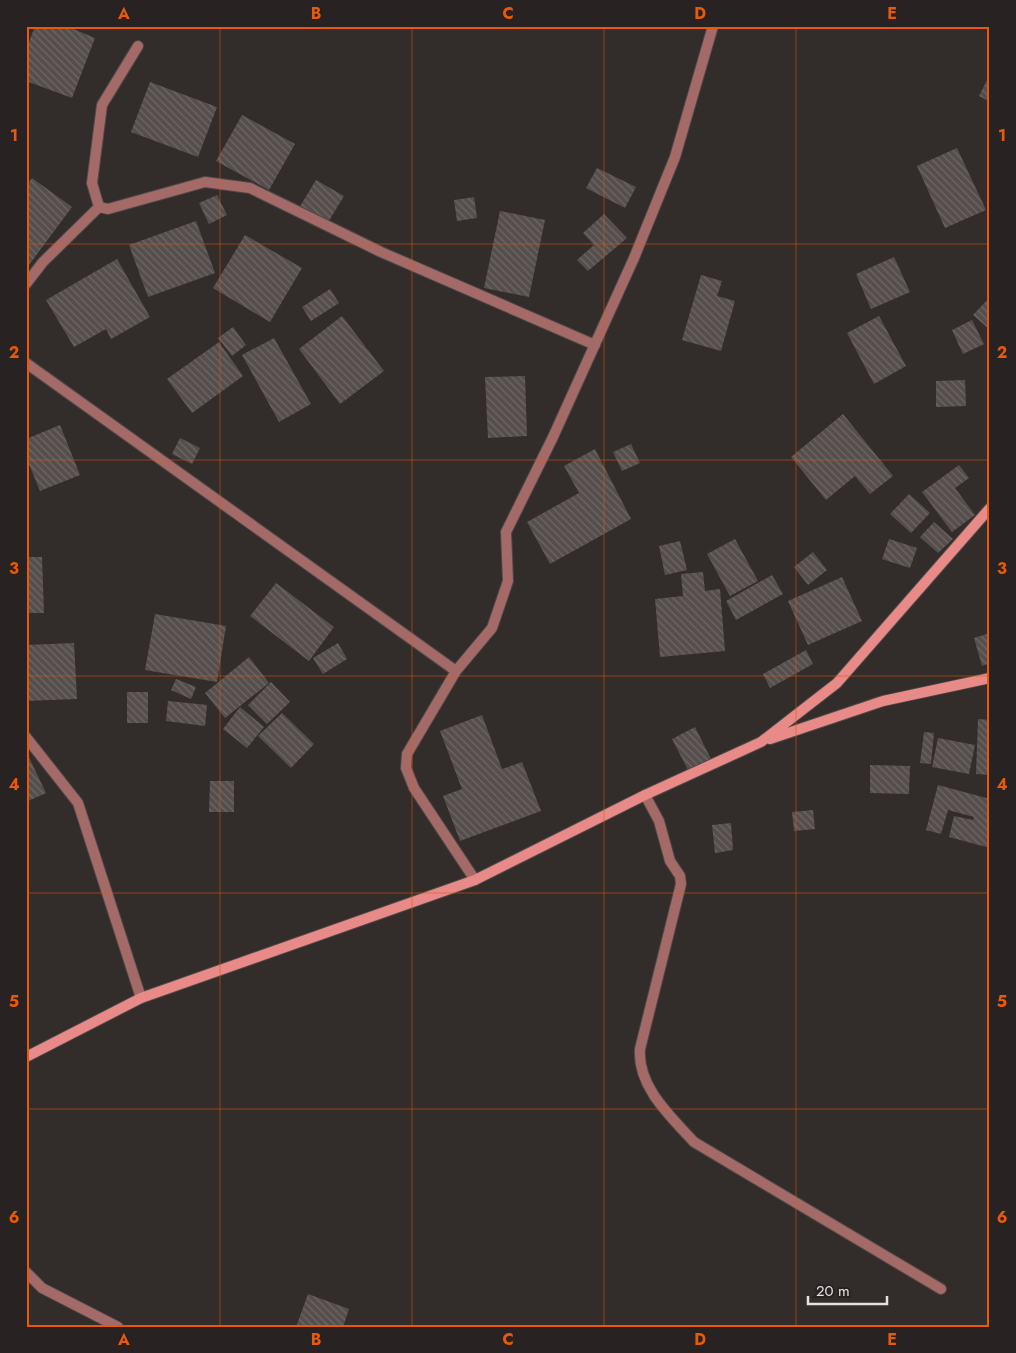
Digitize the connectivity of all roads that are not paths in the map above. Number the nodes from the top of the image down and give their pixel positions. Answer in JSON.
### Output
{"nodes":[{"id":1,"x":714,"y":26,"type":"edge"},
{"id":2,"x":138,"y":46,"type":"dead end"},
{"id":3,"x":99,"y":206,"type":"junction"},
{"id":4,"x":26,"y":284,"type":"edge"},
{"id":5,"x":595,"y":345,"type":"junction"},
{"id":6,"x":26,"y":363,"type":"edge"},
{"id":7,"x":990,"y":508,"type":"edge"},
{"id":8,"x":456,"y":671,"type":"junction"},
{"id":9,"x":990,"y":678,"type":"edge"},
{"id":10,"x":26,"y":737,"type":"edge"},
{"id":11,"x":761,"y":742,"type":"junction"},
{"id":12,"x":645,"y":794,"type":"junction"},
{"id":13,"x":475,"y":880,"type":"junction"},
{"id":14,"x":141,"y":998,"type":"junction"},
{"id":15,"x":26,"y":1058,"type":"edge"},
{"id":16,"x":26,"y":1272,"type":"edge"},
{"id":17,"x":941,"y":1289,"type":"dead end"},
{"id":18,"x":118,"y":1327,"type":"edge"}],
"edges":[{"from":1,"to":5,"type":"street"},
{"from":2,"to":3,"type":"street"},
{"from":3,"to":4,"type":"street"},
{"from":3,"to":5,"type":"street"},
{"from":5,"to":8,"type":"street"},
{"from":6,"to":8,"type":"street"},
{"from":7,"to":11,"type":"street"},
{"from":8,"to":13,"type":"street"},
{"from":9,"to":11,"type":"street"},
{"from":10,"to":14,"type":"street"},
{"from":11,"to":12,"type":"street"},
{"from":12,"to":13,"type":"street"},
{"from":12,"to":17,"type":"street"},
{"from":13,"to":14,"type":"street"},
{"from":14,"to":15,"type":"street"},
{"from":16,"to":18,"type":"street"}]}
